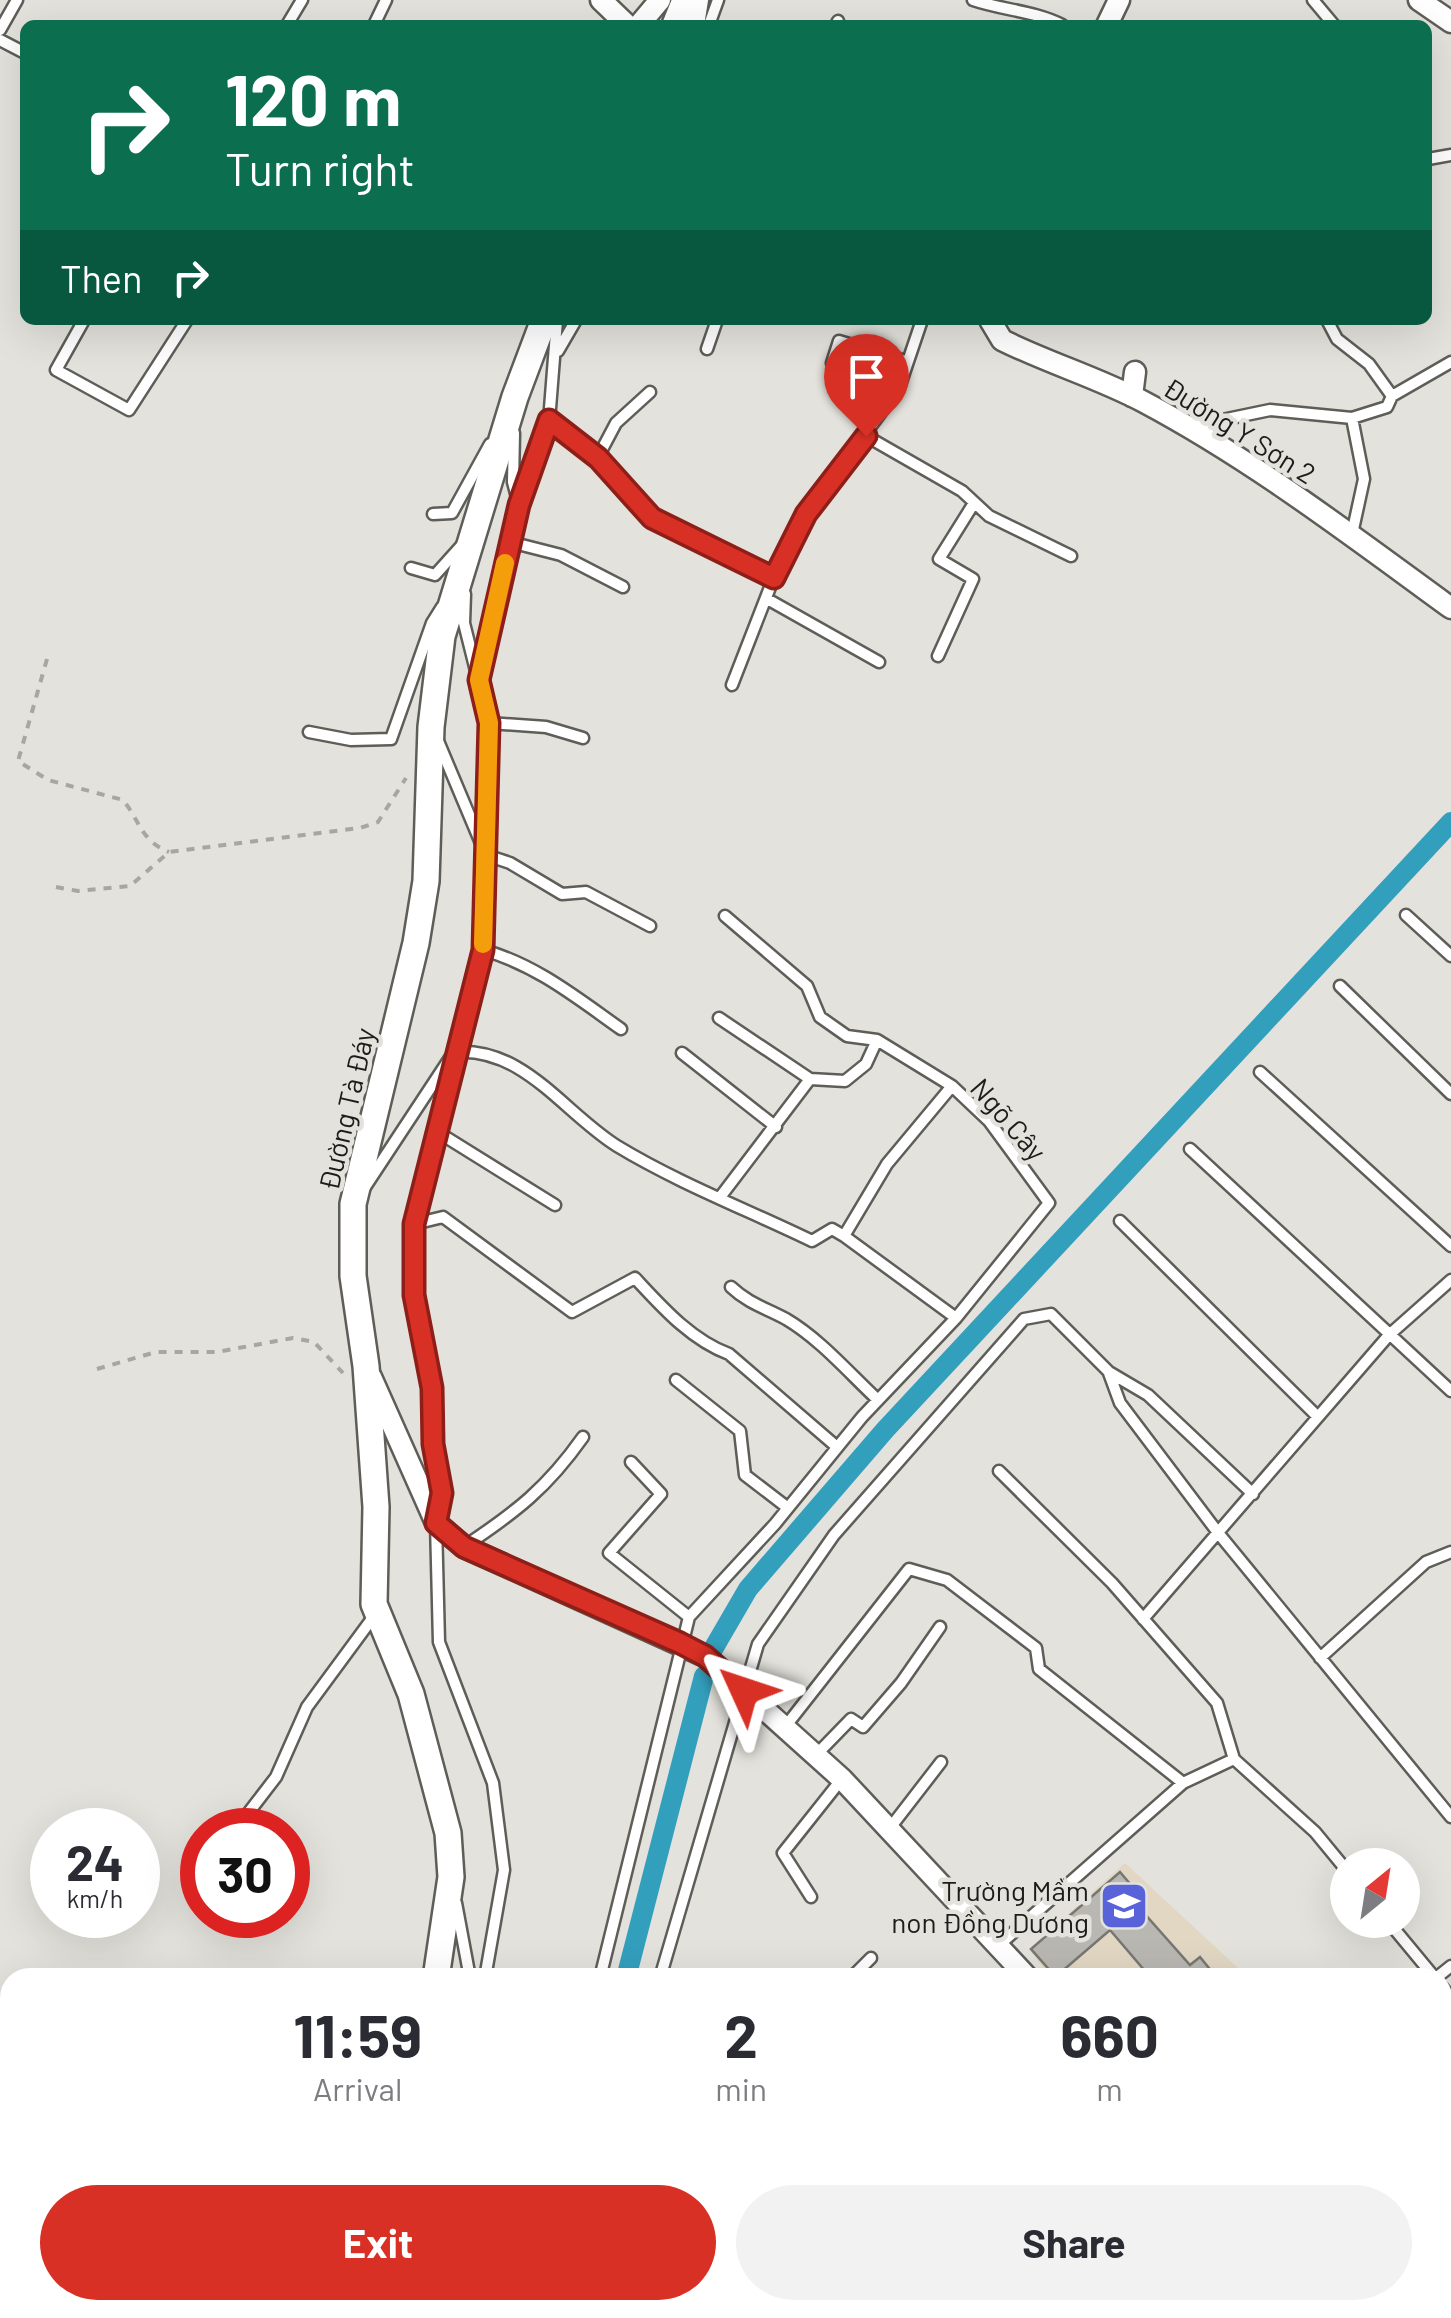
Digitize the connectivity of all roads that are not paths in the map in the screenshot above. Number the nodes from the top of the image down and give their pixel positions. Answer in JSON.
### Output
{"nodes":[{"id":1,"x":17,"y":0,"type":"edge"},
{"id":2,"x":601,"y":0,"type":"edge"},
{"id":3,"x":660,"y":0,"type":"edge"},
{"id":4,"x":1314,"y":0,"type":"edge"},
{"id":5,"x":1422,"y":1,"type":"edge"},
{"id":6,"x":968,"y":2,"type":"edge"},
{"id":7,"x":624,"y":13,"type":"edge"},
{"id":8,"x":643,"y":20,"type":"edge"},
{"id":9,"x":1052,"y":20,"type":"edge"},
{"id":10,"x":1330,"y":20,"type":"edge"},
{"id":11,"x":1451,"y":22,"type":"edge"},
{"id":12,"x":0,"y":30,"type":"edge"},
{"id":13,"x":81,"y":325,"type":"edge"},
{"id":14,"x":184,"y":325,"type":"edge"},
{"id":15,"x":542,"y":325,"type":"edge"},
{"id":16,"x":557,"y":325,"type":"edge"},
{"id":17,"x":573,"y":325,"type":"edge"},
{"id":18,"x":715,"y":325,"type":"edge"},
{"id":19,"x":920,"y":325,"type":"edge"},
{"id":20,"x":993,"y":325,"type":"edge"},
{"id":21,"x":1330,"y":325,"type":"edge"},
{"id":22,"x":706,"y":349,"type":"dead end"},
{"id":23,"x":558,"y":352,"type":"junction"},
{"id":24,"x":904,"y":361,"type":"junction"},
{"id":25,"x":1451,"y":362,"type":"edge"},
{"id":26,"x":832,"y":363,"type":"dead end"},
{"id":27,"x":1134,"y":372,"type":"dead end"},
{"id":28,"x":650,"y":392,"type":"dead end"},
{"id":29,"x":1132,"y":396,"type":"junction"},
{"id":30,"x":1392,"y":396,"type":"junction"},
{"id":31,"x":514,"y":403,"type":"junction"},
{"id":32,"x":1352,"y":418,"type":"junction"},
{"id":33,"x":549,"y":420,"type":"junction"},
{"id":34,"x":1187,"y":427,"type":"junction"},
{"id":35,"x":866,"y":436,"type":"junction"},
{"id":36,"x":598,"y":458,"type":"junction"},
{"id":37,"x":974,"y":503,"type":"junction"},
{"id":38,"x":519,"y":505,"type":"junction"},
{"id":39,"x":433,"y":514,"type":"dead end"},
{"id":40,"x":480,"y":520,"type":"junction"},
{"id":41,"x":1352,"y":534,"type":"junction"},
{"id":42,"x":510,"y":542,"type":"junction"},
{"id":43,"x":1071,"y":556,"type":"dead end"},
{"id":44,"x":412,"y":568,"type":"dead end"},
{"id":45,"x":774,"y":578,"type":"junction"},
{"id":46,"x":457,"y":584,"type":"junction"},
{"id":47,"x":623,"y":587,"type":"dead end"},
{"id":48,"x":768,"y":600,"type":"junction"},
{"id":49,"x":1451,"y":608,"type":"edge"},
{"id":50,"x":938,"y":656,"type":"dead end"},
{"id":51,"x":879,"y":662,"type":"dead end"},
{"id":52,"x":479,"y":680,"type":"junction"},
{"id":53,"x":732,"y":685,"type":"dead end"},
{"id":54,"x":489,"y":723,"type":"junction"},
{"id":55,"x":431,"y":727,"type":"junction"},
{"id":56,"x":309,"y":732,"type":"dead end"},
{"id":57,"x":583,"y":738,"type":"dead end"},
{"id":58,"x":486,"y":855,"type":"junction"},
{"id":59,"x":1406,"y":915,"type":"dead end"},
{"id":60,"x":725,"y":916,"type":"dead end"},
{"id":61,"x":650,"y":926,"type":"dead end"},
{"id":62,"x":483,"y":950,"type":"junction"},
{"id":63,"x":1451,"y":956,"type":"edge"},
{"id":64,"x":1340,"y":986,"type":"dead end"},
{"id":65,"x":720,"y":1018,"type":"dead end"},
{"id":66,"x":620,"y":1029,"type":"dead end"},
{"id":67,"x":877,"y":1040,"type":"junction"},
{"id":68,"x":454,"y":1052,"type":"junction"},
{"id":69,"x":682,"y":1053,"type":"dead end"},
{"id":70,"x":1260,"y":1072,"type":"dead end"},
{"id":71,"x":810,"y":1079,"type":"junction"},
{"id":72,"x":952,"y":1086,"type":"junction"},
{"id":73,"x":1451,"y":1094,"type":"edge"},
{"id":74,"x":776,"y":1127,"type":"junction"},
{"id":75,"x":436,"y":1130,"type":"junction"},
{"id":76,"x":1190,"y":1149,"type":"dead end"},
{"id":77,"x":721,"y":1196,"type":"junction"},
{"id":78,"x":353,"y":1204,"type":"junction"},
{"id":79,"x":554,"y":1205,"type":"dead end"},
{"id":80,"x":1120,"y":1220,"type":"dead end"},
{"id":81,"x":414,"y":1224,"type":"junction"},
{"id":82,"x":844,"y":1236,"type":"junction"},
{"id":83,"x":1451,"y":1246,"type":"edge"},
{"id":84,"x":1451,"y":1280,"type":"edge"},
{"id":85,"x":731,"y":1287,"type":"dead end"},
{"id":86,"x":956,"y":1318,"type":"junction"},
{"id":87,"x":1389,"y":1334,"type":"junction"},
{"id":88,"x":1109,"y":1372,"type":"junction"},
{"id":89,"x":356,"y":1373,"type":"junction"},
{"id":90,"x":676,"y":1380,"type":"dead end"},
{"id":91,"x":1451,"y":1391,"type":"edge"},
{"id":92,"x":878,"y":1400,"type":"junction"},
{"id":93,"x":1318,"y":1418,"type":"junction"},
{"id":94,"x":583,"y":1437,"type":"dead end"},
{"id":95,"x":837,"y":1447,"type":"junction"},
{"id":96,"x":631,"y":1462,"type":"dead end"},
{"id":97,"x":999,"y":1471,"type":"dead end"},
{"id":98,"x":1253,"y":1494,"type":"junction"},
{"id":99,"x":788,"y":1508,"type":"junction"},
{"id":100,"x":436,"y":1523,"type":"junction"},
{"id":101,"x":1219,"y":1534,"type":"junction"},
{"id":102,"x":464,"y":1547,"type":"junction"},
{"id":103,"x":1451,"y":1552,"type":"edge"},
{"id":104,"x":377,"y":1611,"type":"junction"},
{"id":105,"x":690,"y":1617,"type":"junction"},
{"id":106,"x":1143,"y":1619,"type":"junction"},
{"id":107,"x":940,"y":1626,"type":"dead end"},
{"id":108,"x":680,"y":1643,"type":"junction"},
{"id":109,"x":1320,"y":1658,"type":"junction"},
{"id":110,"x":744,"y":1691,"type":"junction"},
{"id":111,"x":785,"y":1727,"type":"junction"},
{"id":112,"x":816,"y":1756,"type":"junction"},
{"id":113,"x":1234,"y":1759,"type":"junction"},
{"id":114,"x":941,"y":1762,"type":"dead end"},
{"id":115,"x":842,"y":1779,"type":"junction"},
{"id":116,"x":1183,"y":1784,"type":"junction"},
{"id":117,"x":252,"y":1808,"type":"edge"},
{"id":118,"x":1451,"y":1818,"type":"edge"},
{"id":119,"x":890,"y":1828,"type":"junction"},
{"id":120,"x":1330,"y":1850,"type":"edge"},
{"id":121,"x":451,"y":1877,"type":"junction"},
{"id":122,"x":810,"y":1897,"type":"dead end"},
{"id":123,"x":1402,"y":1938,"type":"edge"},
{"id":124,"x":999,"y":1946,"type":"junction"},
{"id":125,"x":871,"y":1958,"type":"dead end"},
{"id":126,"x":437,"y":1968,"type":"edge"},
{"id":127,"x":468,"y":1968,"type":"edge"},
{"id":128,"x":487,"y":1968,"type":"edge"},
{"id":129,"x":602,"y":1968,"type":"edge"},
{"id":130,"x":663,"y":1968,"type":"edge"},
{"id":131,"x":862,"y":1968,"type":"edge"},
{"id":132,"x":1019,"y":1968,"type":"edge"},
{"id":133,"x":1427,"y":1968,"type":"edge"}],
"edges":[{"from":1,"to":12,"type":"lane"},
{"from":2,"to":7,"type":"street"},
{"from":3,"to":8,"type":"street"},
{"from":4,"to":10,"type":"lane"},
{"from":5,"to":11,"type":"street"},
{"from":6,"to":9,"type":"lane"},
{"from":13,"to":14,"type":"lane"},
{"from":15,"to":31,"type":"street","name":"Đường Tà Đáy"},
{"from":16,"to":23,"type":"lane"},
{"from":17,"to":23,"type":"lane"},
{"from":18,"to":22,"type":"lane"},
{"from":19,"to":24,"type":"lane"},
{"from":20,"to":29,"type":"street","name":"Đường Y Sơn 2"},
{"from":21,"to":30,"type":"lane"},
{"from":23,"to":33,"type":"lane"},
{"from":24,"to":26,"type":"lane"},
{"from":24,"to":35,"type":"lane"},
{"from":25,"to":30,"type":"lane"},
{"from":27,"to":29,"type":"street"},
{"from":28,"to":36,"type":"lane"},
{"from":29,"to":34,"type":"street","name":"Đường Y Sơn 2"},
{"from":30,"to":32,"type":"lane"},
{"from":31,"to":38,"type":"lane"},
{"from":31,"to":39,"type":"lane"},
{"from":31,"to":40,"type":"street","name":"Đường Tà Đáy"},
{"from":32,"to":34,"type":"lane"},
{"from":32,"to":41,"type":"lane"},
{"from":33,"to":36,"type":"lane"},
{"from":33,"to":38,"type":"lane"},
{"from":34,"to":41,"type":"street","name":"Đường Y Sơn 2"},
{"from":35,"to":37,"type":"lane"},
{"from":35,"to":45,"type":"lane"},
{"from":36,"to":45,"type":"lane"},
{"from":37,"to":43,"type":"lane"},
{"from":37,"to":50,"type":"lane"},
{"from":38,"to":42,"type":"lane"},
{"from":40,"to":44,"type":"lane"},
{"from":40,"to":46,"type":"street","name":"Đường Tà Đáy"},
{"from":41,"to":49,"type":"street","name":"Đường Y Sơn 2"},
{"from":42,"to":47,"type":"lane"},
{"from":42,"to":52,"type":"lane"},
{"from":45,"to":48,"type":"lane"},
{"from":46,"to":52,"type":"lane"},
{"from":46,"to":55,"type":"street","name":"Đường Tà Đáy"},
{"from":46,"to":56,"type":"lane"},
{"from":48,"to":51,"type":"lane"},
{"from":48,"to":53,"type":"lane"},
{"from":52,"to":54,"type":"lane"},
{"from":54,"to":57,"type":"lane"},
{"from":54,"to":58,"type":"lane"},
{"from":55,"to":58,"type":"lane"},
{"from":55,"to":78,"type":"street","name":"Đường Tà Đáy"},
{"from":58,"to":61,"type":"lane"},
{"from":58,"to":62,"type":"lane"},
{"from":59,"to":63,"type":"lane"},
{"from":60,"to":67,"type":"lane","name":"Ngõ Cây"},
{"from":62,"to":66,"type":"lane"},
{"from":62,"to":68,"type":"lane"},
{"from":64,"to":73,"type":"lane"},
{"from":65,"to":71,"type":"lane"},
{"from":67,"to":71,"type":"lane"},
{"from":67,"to":72,"type":"lane","name":"Ngõ Cây"},
{"from":68,"to":75,"type":"lane"},
{"from":68,"to":77,"type":"lane"},
{"from":68,"to":78,"type":"lane"},
{"from":69,"to":74,"type":"lane"},
{"from":70,"to":83,"type":"lane"},
{"from":71,"to":74,"type":"lane"},
{"from":72,"to":82,"type":"lane"},
{"from":72,"to":86,"type":"lane","name":"Ngõ Cây"},
{"from":74,"to":77,"type":"lane"},
{"from":75,"to":79,"type":"lane"},
{"from":75,"to":81,"type":"lane"},
{"from":76,"to":87,"type":"lane"},
{"from":77,"to":82,"type":"lane"},
{"from":78,"to":89,"type":"street","name":"Đường Tà Đáy"},
{"from":80,"to":93,"type":"lane"},
{"from":81,"to":95,"type":"lane"},
{"from":81,"to":100,"type":"lane"},
{"from":82,"to":86,"type":"lane"},
{"from":84,"to":87,"type":"lane"},
{"from":85,"to":92,"type":"lane"},
{"from":86,"to":92,"type":"lane"},
{"from":87,"to":91,"type":"lane"},
{"from":87,"to":93,"type":"lane"},
{"from":88,"to":98,"type":"lane"},
{"from":88,"to":101,"type":"lane"},
{"from":88,"to":110,"type":"lane"},
{"from":89,"to":100,"type":"street"},
{"from":89,"to":104,"type":"street","name":"Đường Tà Đáy"},
{"from":90,"to":99,"type":"lane"},
{"from":92,"to":95,"type":"lane"},
{"from":93,"to":98,"type":"lane"},
{"from":94,"to":102,"type":"lane"},
{"from":95,"to":99,"type":"lane"},
{"from":96,"to":105,"type":"lane"},
{"from":97,"to":106,"type":"lane"},
{"from":98,"to":101,"type":"lane"},
{"from":99,"to":105,"type":"lane"},
{"from":100,"to":102,"type":"street"},
{"from":100,"to":128,"type":"lane"},
{"from":101,"to":106,"type":"lane"},
{"from":101,"to":109,"type":"lane"},
{"from":102,"to":108,"type":"street"},
{"from":103,"to":109,"type":"lane"},
{"from":104,"to":117,"type":"lane"},
{"from":104,"to":121,"type":"street","name":"Đường Tà Đáy"},
{"from":105,"to":108,"type":"lane"},
{"from":106,"to":113,"type":"lane"},
{"from":107,"to":112,"type":"lane"},
{"from":108,"to":110,"type":"street"},
{"from":108,"to":129,"type":"lane"},
{"from":109,"to":118,"type":"lane"},
{"from":110,"to":111,"type":"street"},
{"from":110,"to":130,"type":"lane"},
{"from":111,"to":112,"type":"street"},
{"from":111,"to":116,"type":"lane"},
{"from":112,"to":115,"type":"street"},
{"from":113,"to":116,"type":"lane"},
{"from":113,"to":120,"type":"lane"},
{"from":114,"to":119,"type":"lane"},
{"from":115,"to":119,"type":"street"},
{"from":115,"to":122,"type":"lane"},
{"from":116,"to":124,"type":"lane"},
{"from":119,"to":124,"type":"street"},
{"from":121,"to":126,"type":"street","name":"Đường Tà Đáy"},
{"from":121,"to":127,"type":"lane"},
{"from":123,"to":133,"type":"lane"},
{"from":124,"to":132,"type":"street"},
{"from":125,"to":131,"type":"lane"}]}
